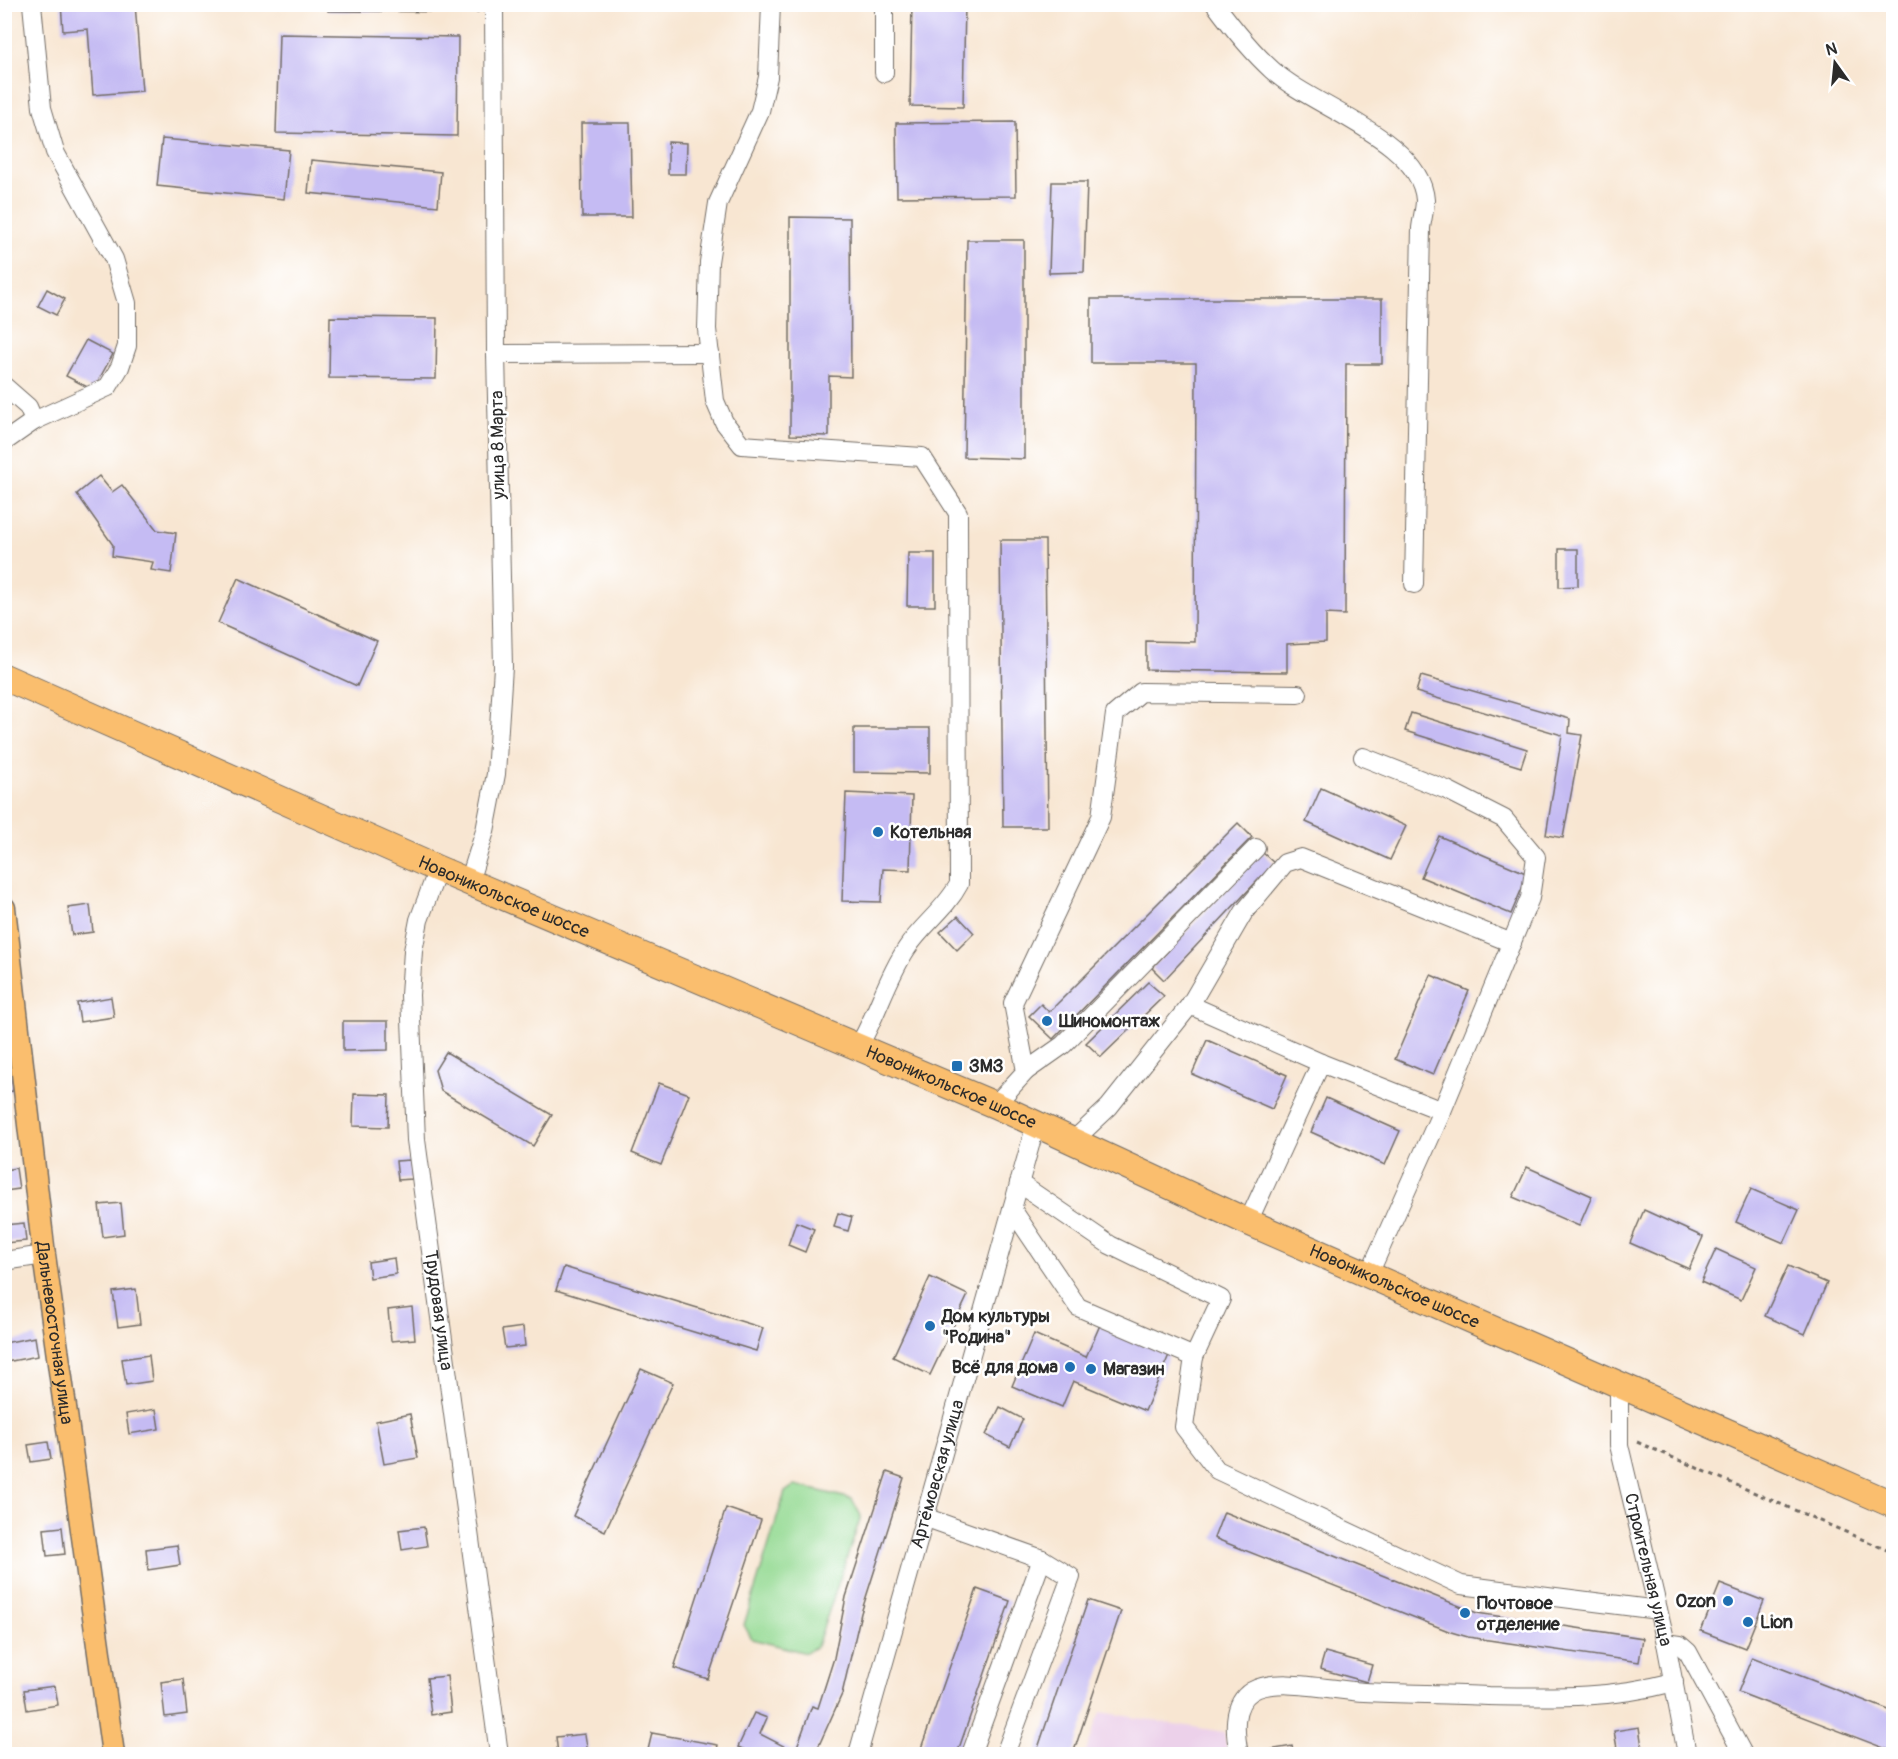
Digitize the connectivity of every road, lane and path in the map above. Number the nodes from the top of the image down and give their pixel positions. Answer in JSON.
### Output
{"nodes":[{"id":1,"x":32,"y":4,"type":"edge"},
{"id":2,"x":495,"y":4,"type":"edge"},
{"id":3,"x":771,"y":4,"type":"edge"},
{"id":4,"x":884,"y":4,"type":"edge"},
{"id":5,"x":1215,"y":4,"type":"edge"},
{"id":6,"x":884,"y":73,"type":"dead end"},
{"id":7,"x":710,"y":353,"type":"junction"},
{"id":8,"x":496,"y":354,"type":"junction"},
{"id":9,"x":4,"y":386,"type":"edge"},
{"id":10,"x":34,"y":421,"type":"junction"},
{"id":11,"x":4,"y":442,"type":"edge"},
{"id":12,"x":1414,"y":584,"type":"dead end"},
{"id":13,"x":4,"y":677,"type":"edge"},
{"id":14,"x":1298,"y":694,"type":"dead end"},
{"id":15,"x":1363,"y":757,"type":"dead end"},
{"id":16,"x":1256,"y":848,"type":"dead end"},
{"id":17,"x":438,"y":869,"type":"junction"},
{"id":18,"x":469,"y":882,"type":"junction"},
{"id":19,"x":4,"y":908,"type":"edge"},
{"id":20,"x":1512,"y":943,"type":"junction"},
{"id":21,"x":1190,"y":1005,"type":"junction"},
{"id":22,"x":858,"y":1047,"type":"junction"},
{"id":23,"x":1321,"y":1063,"type":"junction"},
{"id":24,"x":1026,"y":1071,"type":"junction"},
{"id":25,"x":994,"y":1105,"type":"junction"},
{"id":26,"x":1442,"y":1111,"type":"junction"},
{"id":27,"x":1036,"y":1124,"type":"junction"},
{"id":28,"x":1073,"y":1141,"type":"junction"},
{"id":29,"x":1019,"y":1183,"type":"junction"},
{"id":30,"x":1012,"y":1209,"type":"junction"},
{"id":31,"x":1248,"y":1222,"type":"junction"},
{"id":32,"x":44,"y":1255,"type":"junction"},
{"id":33,"x":4,"y":1261,"type":"edge"},
{"id":34,"x":1369,"y":1274,"type":"junction"},
{"id":35,"x":1194,"y":1357,"type":"junction"},
{"id":36,"x":1619,"y":1384,"type":"junction"},
{"id":37,"x":1619,"y":1434,"type":"junction"},
{"id":38,"x":1893,"y":1505,"type":"edge"},
{"id":39,"x":927,"y":1518,"type":"junction"},
{"id":40,"x":1893,"y":1553,"type":"edge"},
{"id":41,"x":1042,"y":1559,"type":"junction"},
{"id":42,"x":1658,"y":1610,"type":"junction"},
{"id":43,"x":1666,"y":1643,"type":"junction"},
{"id":44,"x":1674,"y":1682,"type":"junction"},
{"id":45,"x":113,"y":1755,"type":"edge"},
{"id":46,"x":499,"y":1755,"type":"edge"},
{"id":47,"x":858,"y":1755,"type":"edge"},
{"id":48,"x":971,"y":1755,"type":"edge"},
{"id":49,"x":1005,"y":1755,"type":"edge"},
{"id":50,"x":1239,"y":1755,"type":"edge"},
{"id":51,"x":1687,"y":1755,"type":"edge"},
{"id":52,"x":1743,"y":1755,"type":"edge"}],
"edges":[{"from":1,"to":10,"type":"street"},
{"from":2,"to":8,"type":"street","name":"улица 8 Марта"},
{"from":3,"to":7,"type":"street"},
{"from":4,"to":6,"type":"street"},
{"from":5,"to":12,"type":"street"},
{"from":7,"to":8,"type":"street"},
{"from":7,"to":22,"type":"street"},
{"from":8,"to":18,"type":"street","name":"улица 8 Марта"},
{"from":9,"to":10,"type":"street"},
{"from":10,"to":11,"type":"street"},
{"from":13,"to":17,"type":"highway","name":"Новоникольское шоссе"},
{"from":14,"to":24,"type":"street"},
{"from":15,"to":20,"type":"street"},
{"from":16,"to":24,"type":"street"},
{"from":17,"to":18,"type":"highway","name":"Новоникольское шоссе"},
{"from":17,"to":46,"type":"street","name":"Трудовая улица"},
{"from":18,"to":22,"type":"highway","name":"Новоникольское шоссе"},
{"from":19,"to":32,"type":"main road","name":"Дальневосточная улица"},
{"from":20,"to":21,"type":"street"},
{"from":20,"to":26,"type":"street"},
{"from":21,"to":23,"type":"street"},
{"from":21,"to":28,"type":"street"},
{"from":22,"to":25,"type":"highway","name":"Новоникольское шоссе"},
{"from":23,"to":26,"type":"street"},
{"from":23,"to":31,"type":"street"},
{"from":24,"to":25,"type":"street"},
{"from":25,"to":27,"type":"highway","name":"Новоникольское шоссе"},
{"from":26,"to":34,"type":"street"},
{"from":27,"to":28,"type":"highway","name":"Новоникольское шоссе"},
{"from":27,"to":29,"type":"street","name":"Артёмовская улица"},
{"from":28,"to":31,"type":"highway","name":"Новоникольское шоссе"},
{"from":29,"to":30,"type":"street","name":"Артёмовская улица"},
{"from":29,"to":35,"type":"street"},
{"from":30,"to":35,"type":"street"},
{"from":30,"to":39,"type":"street","name":"Артёмовская улица"},
{"from":31,"to":34,"type":"highway","name":"Новоникольское шоссе"},
{"from":32,"to":33,"type":"street"},
{"from":32,"to":45,"type":"main road","name":"Дальневосточная улица"},
{"from":34,"to":36,"type":"highway","name":"Новоникольское шоссе"},
{"from":35,"to":42,"type":"street"},
{"from":36,"to":37,"type":"street","name":"Строительная улица"},
{"from":36,"to":38,"type":"highway","name":"Новоникольское шоссе"},
{"from":37,"to":40,"type":"path"},
{"from":37,"to":42,"type":"street","name":"Строительная улица"},
{"from":39,"to":41,"type":"street"},
{"from":39,"to":47,"type":"street","name":"Артёмовская улица"},
{"from":41,"to":48,"type":"street"},
{"from":41,"to":49,"type":"street"},
{"from":42,"to":43,"type":"street","name":"Строительная улица"},
{"from":43,"to":44,"type":"street","name":"Строительная улица"},
{"from":43,"to":52,"type":"street"},
{"from":44,"to":50,"type":"street"},
{"from":44,"to":51,"type":"street","name":"Строительная улица"}]}
